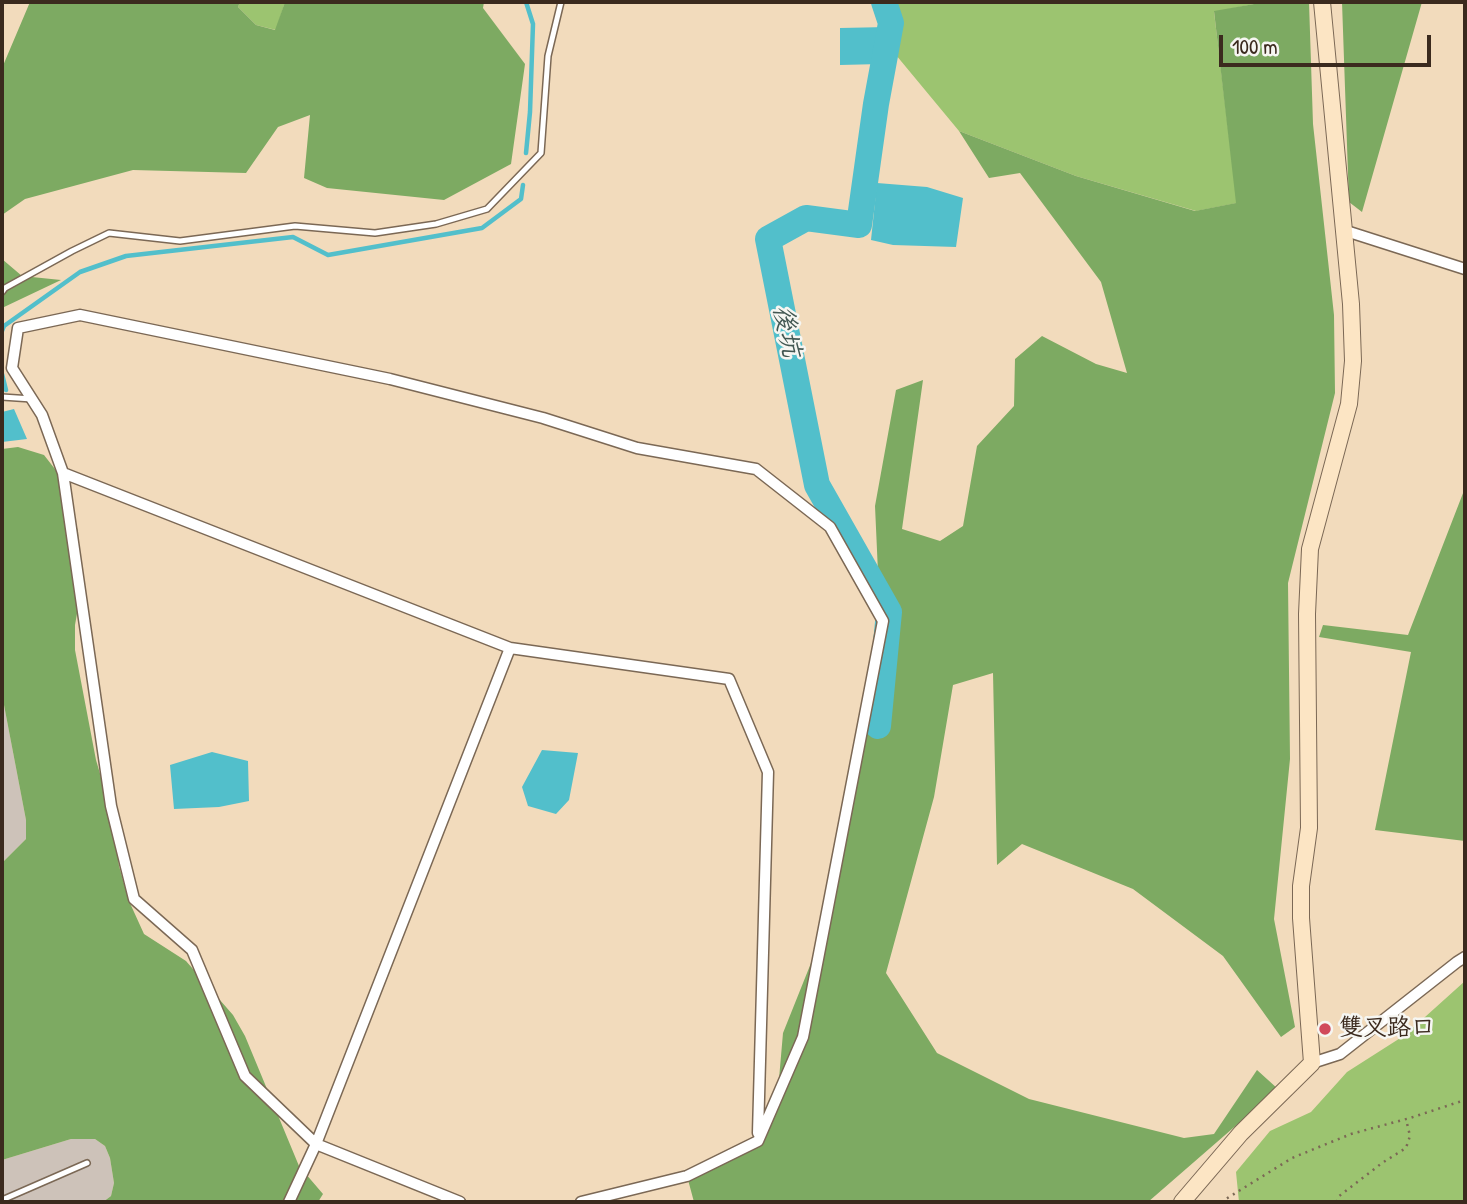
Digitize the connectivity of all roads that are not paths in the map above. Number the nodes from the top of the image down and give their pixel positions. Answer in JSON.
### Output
{"nodes":[{"id":1,"x":561,"y":2,"type":"edge"},
{"id":2,"x":1322,"y":2,"type":"edge"},
{"id":3,"x":1343,"y":230,"type":"junction"},
{"id":4,"x":1465,"y":269,"type":"edge"},
{"id":5,"x":2,"y":292,"type":"edge"},
{"id":6,"x":2,"y":397,"type":"edge"},
{"id":7,"x":32,"y":399,"type":"junction"},
{"id":8,"x":63,"y":473,"type":"junction"},
{"id":9,"x":510,"y":648,"type":"junction"},
{"id":10,"x":1465,"y":957,"type":"edge"},
{"id":11,"x":1312,"y":1063,"type":"junction"},
{"id":12,"x":758,"y":1141,"type":"junction"},
{"id":13,"x":316,"y":1144,"type":"junction"},
{"id":14,"x":87,"y":1163,"type":"dead end"},
{"id":15,"x":2,"y":1200,"type":"edge"},
{"id":16,"x":289,"y":1202,"type":"edge"},
{"id":17,"x":460,"y":1202,"type":"edge"},
{"id":18,"x":581,"y":1202,"type":"edge"},
{"id":19,"x":1182,"y":1202,"type":"edge"}],
"edges":[{"from":1,"to":5,"type":"lane"},
{"from":2,"to":3,"type":"street"},
{"from":3,"to":4,"type":"street"},
{"from":3,"to":11,"type":"street"},
{"from":6,"to":7,"type":"lane"},
{"from":7,"to":8,"type":"street"},
{"from":7,"to":12,"type":"street"},
{"from":8,"to":9,"type":"street"},
{"from":8,"to":13,"type":"street"},
{"from":9,"to":12,"type":"street"},
{"from":9,"to":13,"type":"street"},
{"from":10,"to":11,"type":"street"},
{"from":11,"to":19,"type":"street"},
{"from":12,"to":18,"type":"street"},
{"from":13,"to":16,"type":"street"},
{"from":13,"to":17,"type":"street"},
{"from":14,"to":15,"type":"lane"}]}
